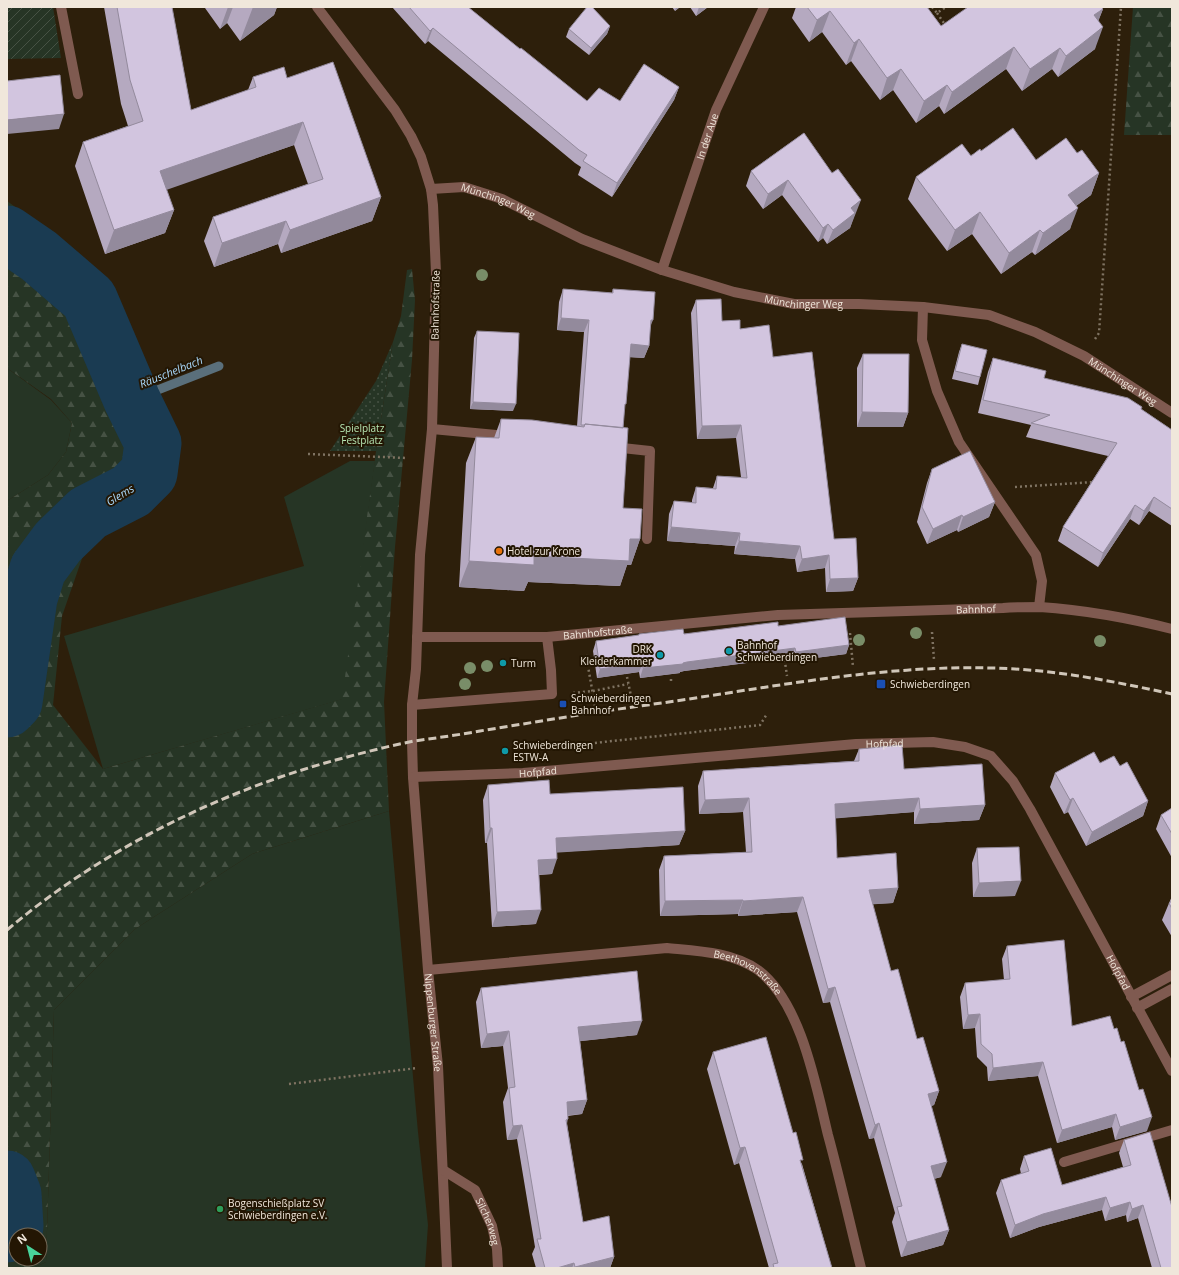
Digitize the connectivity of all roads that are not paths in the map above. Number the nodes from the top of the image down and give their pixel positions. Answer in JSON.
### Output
{"nodes":[{"id":1,"x":61,"y":7,"type":"edge"},
{"id":2,"x":317,"y":7,"type":"edge"},
{"id":3,"x":764,"y":7,"type":"edge"},
{"id":4,"x":78,"y":94,"type":"dead end"},
{"id":5,"x":431,"y":189,"type":"junction"},
{"id":6,"x":662,"y":270,"type":"junction"},
{"id":7,"x":923,"y":307,"type":"junction"},
{"id":8,"x":1172,"y":414,"type":"edge"},
{"id":9,"x":432,"y":429,"type":"junction"},
{"id":10,"x":518,"y":437,"type":"edge"},
{"id":11,"x":604,"y":446,"type":"edge"},
{"id":12,"x":647,"y":539,"type":"dead end"},
{"id":13,"x":1039,"y":607,"type":"junction"},
{"id":14,"x":778,"y":615,"type":"joint"},
{"id":15,"x":1172,"y":629,"type":"edge"},
{"id":16,"x":417,"y":637,"type":"junction"},
{"id":17,"x":547,"y":637,"type":"junction"},
{"id":18,"x":412,"y":705,"type":"junction"},
{"id":19,"x":413,"y":777,"type":"junction"},
{"id":20,"x":428,"y":970,"type":"junction"},
{"id":21,"x":1172,"y":975,"type":"edge"},
{"id":22,"x":1172,"y":989,"type":"edge"},
{"id":23,"x":1131,"y":997,"type":"junction"},
{"id":24,"x":1137,"y":1008,"type":"junction"},
{"id":25,"x":1172,"y":1071,"type":"edge"},
{"id":26,"x":1172,"y":1130,"type":"edge"},
{"id":27,"x":1064,"y":1162,"type":"dead end"},
{"id":28,"x":443,"y":1170,"type":"junction"},
{"id":29,"x":447,"y":1268,"type":"edge"},
{"id":30,"x":498,"y":1268,"type":"edge"},
{"id":31,"x":861,"y":1268,"type":"edge"}],
"edges":[{"from":1,"to":4,"type":"street"},
{"from":2,"to":5,"type":"street","name":"Bahnhofstraße"},
{"from":3,"to":6,"type":"street","name":"In der Aue"},
{"from":5,"to":6,"type":"street","name":"Münchinger Weg"},
{"from":5,"to":9,"type":"street","name":"Bahnhofstraße"},
{"from":6,"to":7,"type":"street","name":"Münchinger Weg"},
{"from":7,"to":8,"type":"street","name":"Münchinger Weg"},
{"from":7,"to":13,"type":"street"},
{"from":9,"to":10,"type":"street"},
{"from":9,"to":16,"type":"street","name":"Bahnhofstraße"},
{"from":11,"to":12,"type":"street"},
{"from":13,"to":14,"type":"street","name":"Bahnhof"},
{"from":13,"to":15,"type":"street","name":"Bahnhof"},
{"from":14,"to":17,"type":"street","name":"Bahnhofstraße"},
{"from":16,"to":17,"type":"street","name":"Bahnhofstraße"},
{"from":16,"to":18,"type":"street","name":"Bahnhofstraße"},
{"from":17,"to":18,"type":"street"},
{"from":18,"to":19,"type":"street","name":"Bahnhofstraße"},
{"from":19,"to":20,"type":"street","name":"Nippenburger Straße"},
{"from":19,"to":23,"type":"street","name":"Hofpfad"},
{"from":20,"to":28,"type":"street","name":"Nippenburger Straße"},
{"from":20,"to":31,"type":"street","name":"Beethovenstraße"},
{"from":21,"to":23,"type":"street"},
{"from":22,"to":24,"type":"street"},
{"from":23,"to":24,"type":"street","name":"Hofpfad"},
{"from":24,"to":25,"type":"street","name":"Hofpfad"},
{"from":26,"to":27,"type":"street"},
{"from":28,"to":29,"type":"street","name":"Nippenburger Straße"},
{"from":28,"to":30,"type":"street","name":"Silcherweg"}]}
